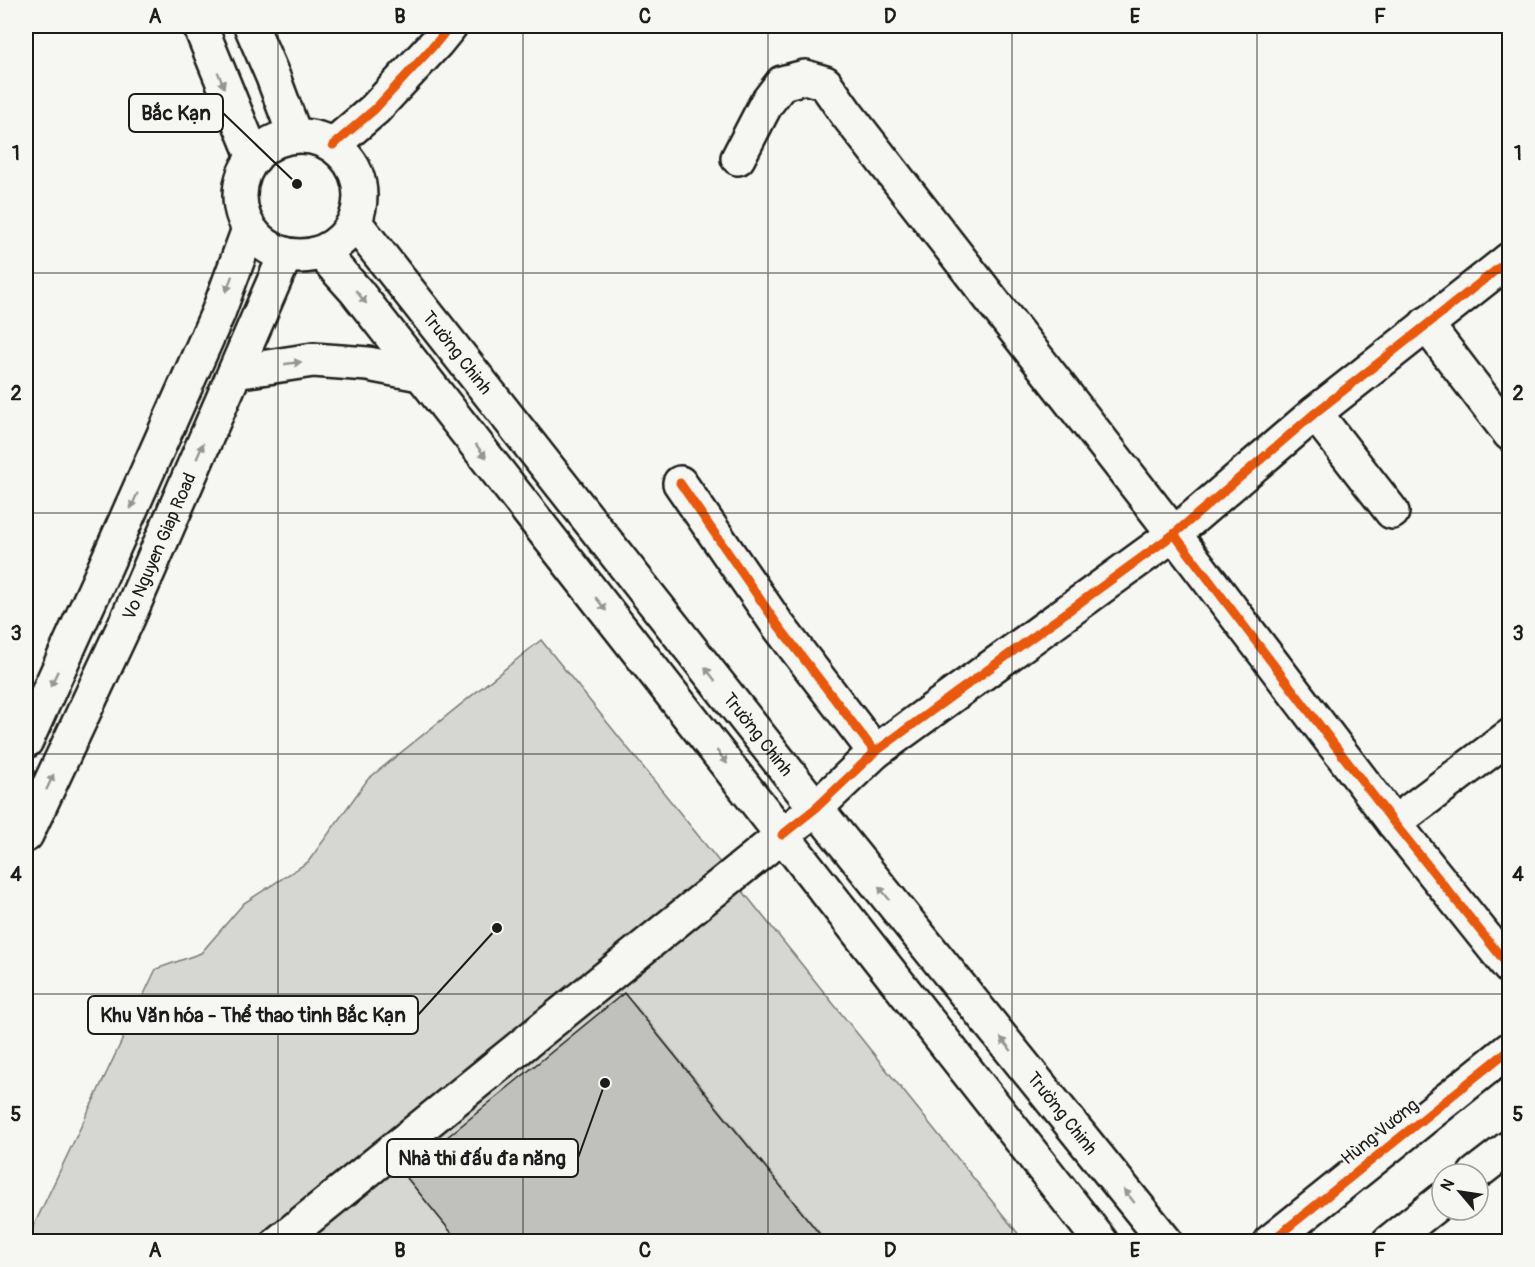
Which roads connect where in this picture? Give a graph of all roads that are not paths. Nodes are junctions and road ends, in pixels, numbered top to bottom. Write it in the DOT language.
graph roads {
  1 [pos="200,26"];
  2 [pos="251,26"];
  3 [pos="450,26"];
  4 [pos="295,136"];
  5 [pos="333,145"];
  6 [pos="738,158"];
  7 [pos="254,159"];
  8 [pos="355,223"];
  9 [pos="249,229"];
  10 [pos="322,254"];
  11 [pos="285,256"];
  12 [pos="1509,259"];
  13 [pos="1426,324"];
  14 [pos="235,372"];
  15 [pos="420,374"];
  16 [pos="1315,413"];
  17 [pos="1509,434"];
  18 [pos="680,483"];
  19 [pos="1392,512"];
  20 [pos="1174,534"];
  21 [pos="1509,736"];
  22 [pos="26,741"];
  23 [pos="876,752"];
  24 [pos="816,808"];
  25 [pos="1394,823"];
  26 [pos="26,835"];
  27 [pos="782,835"];
  28 [pos="1509,968"];
  29 [pos="1509,1049"];
  30 [pos="1509,1147"];
  31 [pos="1490,1162"];
  32 [pos="1430,1210"];
  33 [pos="279,1242"];
  34 [pos="1101,1242"];
  35 [pos="1166,1242"];
  36 [pos="1270,1242"];
  37 [pos="1389,1242"];
  1 -- 7 [label="main road, one-way"];
  2 -- 4 [label="main road"];
  3 -- 5 [label="main road"];
  4 -- 5 [label="main road"];
  4 -- 7 [label="main road"];
  5 -- 8 [label="main road"];
  6 -- 20 [label="main road"];
  7 -- 9 [label="main road"];
  8 -- 10 [label="main road"];
  24 -- 8 [label="main road, Trường Chinh, one-way"];
  9 -- 11 [label="main road"];
  9 -- 22 [label="main road, one-way"];
  10 -- 11 [label="main road"];
  10 -- 15 [label="main road, one-way"];
  11 -- 14 [label="main road, Vo Nguyen Giap Road"];
  12 -- 13 [label="main road"];
  13 -- 16 [label="main road"];
  13 -- 17 [label="main road"];
  14 -- 15 [label="main road, one-way"];
  26 -- 14 [label="main road, Vo Nguyen Giap Road, one-way"];
  15 -- 27 [label="main road, one-way"];
  16 -- 19 [label="main road"];
  16 -- 20 [label="main road"];
  18 -- 23 [label="main road"];
  20 -- 23 [label="main road"];
  20 -- 25 [label="main road"];
  21 -- 25 [label="main road"];
  23 -- 24 [label="main road"];
  24 -- 27 [label="main road"];
  35 -- 24 [label="main road, Trường Chinh, one-way"];
  25 -- 28 [label="main road"];
  27 -- 33 [label="main road"];
  27 -- 34 [label="main road"];
  29 -- 36 [label="main road, Hùng Vương"];
  30 -- 31 [label="main road"];
  32 -- 37 [label="main road"];
}
